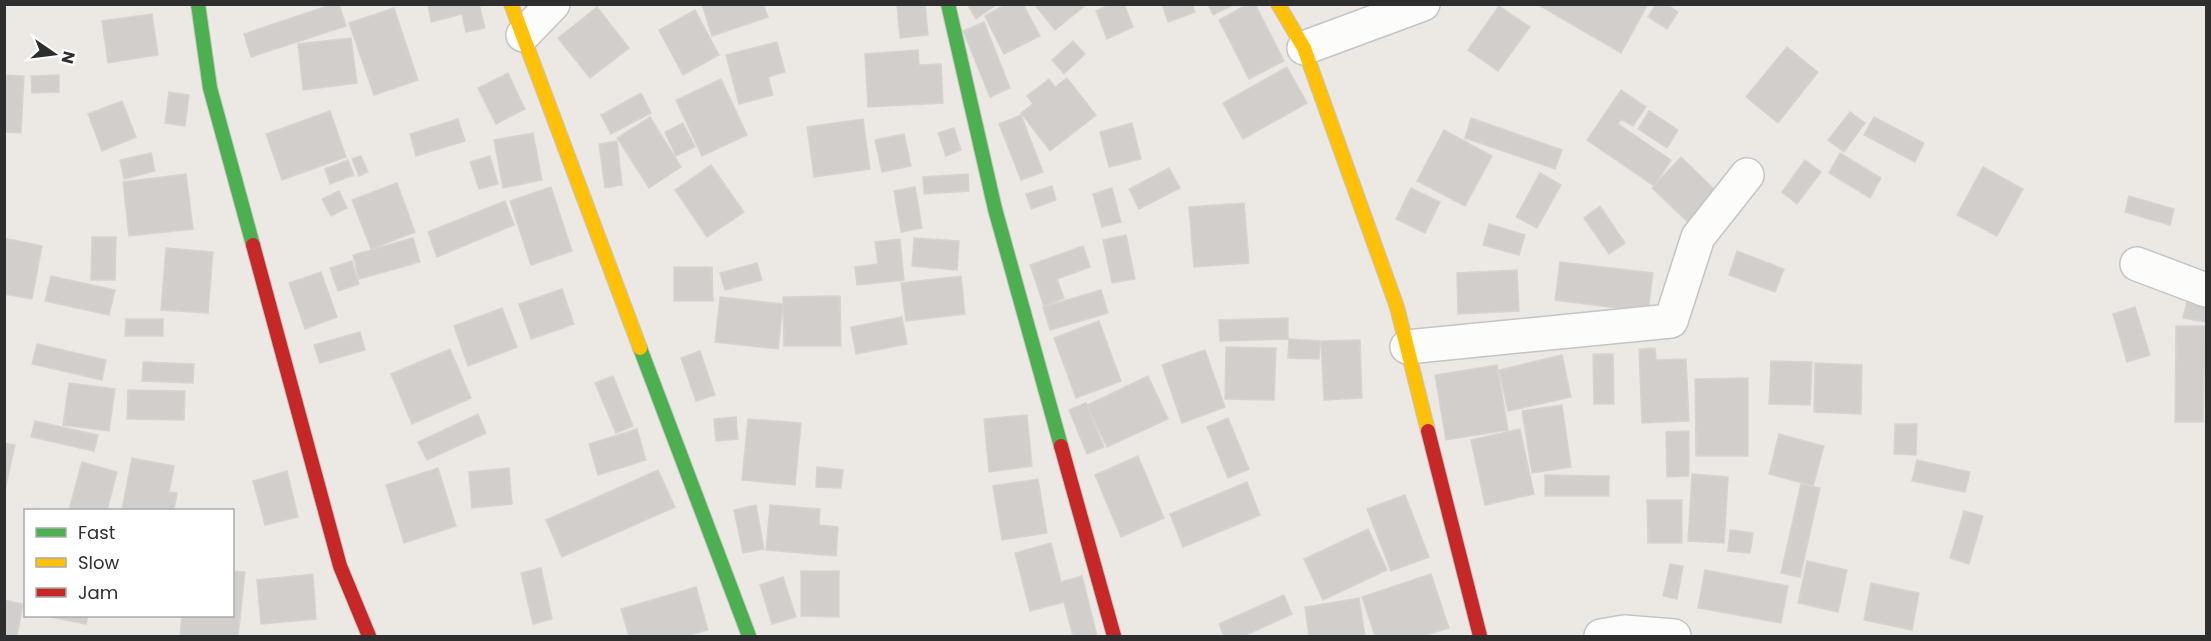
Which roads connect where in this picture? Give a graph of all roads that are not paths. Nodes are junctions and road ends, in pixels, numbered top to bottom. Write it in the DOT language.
graph roads {
  1 [pos="198,4"];
  2 [pos="512,4"];
  3 [pos="553,4"];
  4 [pos="948,4"];
  5 [pos="1278,4"];
  6 [pos="1423,4"];
  7 [pos="524,35"];
  8 [pos="1304,48"];
  9 [pos="1747,175"];
  10 [pos="2138,264"];
  11 [pos="2206,290"];
  12 [pos="1407,347"];
  13 [pos="369,636"];
  14 [pos="749,636"];
  15 [pos="1114,636"];
  16 [pos="1480,636"];
  17 [pos="1601,636"];
  18 [pos="1674,636"];
  1 -- 13 [label="street"];
  2 -- 7 [label="street"];
  3 -- 7 [label="street"];
  4 -- 15 [label="street"];
  5 -- 8 [label="street"];
  6 -- 8 [label="street"];
  7 -- 14 [label="street"];
  8 -- 12 [label="street"];
  9 -- 12 [label="street"];
  10 -- 11 [label="street"];
  12 -- 16 [label="street"];
  17 -- 18 [label="street"];
}
